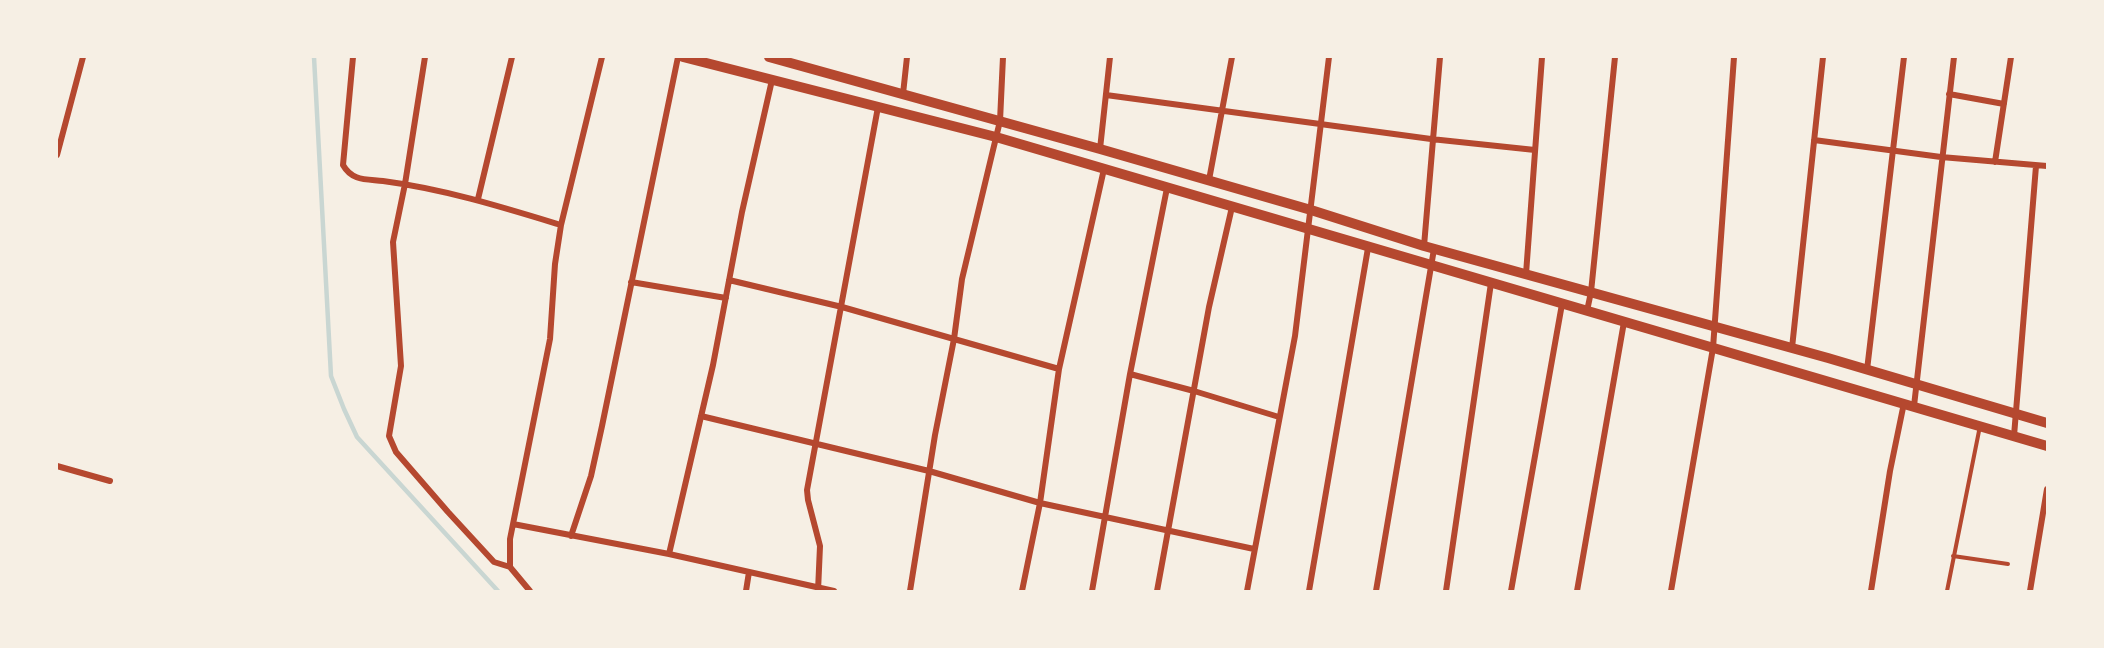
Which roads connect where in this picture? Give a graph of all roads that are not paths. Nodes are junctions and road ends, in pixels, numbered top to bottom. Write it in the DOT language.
graph roads {
  1 [pos="83,57"];
  2 [pos="353,57"];
  3 [pos="425,57"];
  4 [pos="512,57"];
  5 [pos="602,57"];
  6 [pos="678,57"];
  7 [pos="683,57"];
  8 [pos="769,57"];
  9 [pos="907,57"];
  10 [pos="1003,57"];
  11 [pos="1110,57"];
  12 [pos="1232,57"];
  13 [pos="1329,57"];
  14 [pos="1439,57"];
  15 [pos="1542,57"];
  16 [pos="1615,57"];
  17 [pos="1734,57"];
  18 [pos="1823,57"];
  19 [pos="1904,57"];
  20 [pos="1954,57"];
  21 [pos="2011,57"];
  22 [pos="772,80"];
  23 [pos="903,94"];
  24 [pos="1949,94"];
  25 [pos="1106,95"];
  26 [pos="2004,104"];
  27 [pos="878,107"];
  28 [pos="1222,110"];
  29 [pos="1000,121"];
  30 [pos="1321,125"];
  31 [pos="996,137"];
  32 [pos="1431,139"];
  33 [pos="1814,140"];
  34 [pos="1100,149"];
  35 [pos="1535,150"];
  36 [pos="1893,150"];
  37 [pos="57,155"];
  38 [pos="1941,157"];
  39 [pos="1995,162"];
  40 [pos="2036,166"];
  41 [pos="2047,166"];
  42 [pos="1104,169"];
  43 [pos="1209,180"];
  44 [pos="405,184"];
  45 [pos="1167,188"];
  46 [pos="478,199"];
  47 [pos="1232,207"];
  48 [pos="1311,210"];
  49 [pos="561,225"];
  50 [pos="1309,230"];
  51 [pos="1429,247"];
  52 [pos="1368,248"];
  53 [pos="1431,266"];
  54 [pos="1526,274"];
  55 [pos="729,280"];
  56 [pos="631,282"];
  57 [pos="1491,283"];
  58 [pos="1591,292"];
  59 [pos="726,298"];
  60 [pos="1562,304"];
  61 [pos="842,307"];
  62 [pos="1587,311"];
  63 [pos="1624,322"];
  64 [pos="1714,326"];
  65 [pos="954,339"];
  66 [pos="1713,348"];
  67 [pos="1792,348"];
  68 [pos="1059,369"];
  69 [pos="1867,370"];
  70 [pos="1130,374"];
  71 [pos="1917,384"];
  72 [pos="1194,391"];
  73 [pos="1909,405"];
  74 [pos="2017,414"];
  75 [pos="701,416"];
  76 [pos="1279,417"];
  77 [pos="2047,423"];
  78 [pos="1980,426"];
  79 [pos="2014,436"];
  80 [pos="816,442"];
  81 [pos="2047,446"];
  82 [pos="57,466"];
  83 [pos="929,471"];
  84 [pos="110,481"];
  85 [pos="2047,489"];
  86 [pos="1040,503"];
  87 [pos="1104,515"];
  88 [pos="513,524"];
  89 [pos="1167,530"];
  90 [pos="571,536"];
  91 [pos="1254,549"];
  92 [pos="669,554"];
  93 [pos="1953,556"];
  94 [pos="2008,564"];
  95 [pos="510,567"];
  96 [pos="749,572"];
  97 [pos="818,589"];
  98 [pos="530,591"];
  99 [pos="746,591"];
  100 [pos="834,591"];
  101 [pos="910,591"];
  102 [pos="1022,591"];
  103 [pos="1092,591"];
  104 [pos="1157,591"];
  105 [pos="1247,591"];
  106 [pos="1309,591"];
  107 [pos="1376,591"];
  108 [pos="1446,591"];
  109 [pos="1510,591"];
  110 [pos="1577,591"];
  111 [pos="1671,591"];
  112 [pos="1871,591"];
  113 [pos="1947,591"];
  114 [pos="2030,591"];
  1 -- 37 [label="street"];
  2 -- 44 [label="street"];
  3 -- 44 [label="street"];
  4 -- 46 [label="street"];
  5 -- 49 [label="street"];
  6 -- 56 [label="street"];
  7 -- 22 [label="main road"];
  8 -- 23 [label="main road"];
  9 -- 23 [label="street"];
  10 -- 29 [label="street"];
  11 -- 25 [label="street"];
  12 -- 28 [label="street"];
  13 -- 30 [label="street"];
  14 -- 32 [label="street"];
  15 -- 35 [label="street"];
  16 -- 58 [label="street"];
  17 -- 64 [label="street"];
  18 -- 33 [label="street"];
  19 -- 36 [label="street"];
  20 -- 24 [label="street"];
  21 -- 26 [label="street"];
  22 -- 27 [label="main road"];
  22 -- 55 [label="street"];
  23 -- 29 [label="main road"];
  24 -- 26 [label="street"];
  24 -- 38 [label="street"];
  25 -- 28 [label="street"];
  25 -- 34 [label="street"];
  26 -- 39 [label="street"];
  27 -- 31 [label="main road"];
  27 -- 61 [label="street"];
  28 -- 30 [label="street"];
  28 -- 43 [label="street"];
  29 -- 31 [label="street"];
  29 -- 34 [label="main road"];
  30 -- 32 [label="street"];
  30 -- 48 [label="street"];
  31 -- 42 [label="main road"];
  31 -- 65 [label="street"];
  32 -- 35 [label="street"];
  32 -- 51 [label="street"];
  33 -- 36 [label="street"];
  33 -- 67 [label="street"];
  34 -- 43 [label="main road"];
  35 -- 54 [label="street"];
  36 -- 38 [label="street"];
  36 -- 69 [label="street"];
  38 -- 39 [label="street"];
  38 -- 71 [label="street"];
  39 -- 40 [label="street"];
  40 -- 41 [label="street"];
  40 -- 74 [label="street"];
  42 -- 45 [label="main road"];
  42 -- 68 [label="street"];
  43 -- 48 [label="main road"];
  44 -- 46 [label="street"];
  44 -- 95 [label="street"];
  45 -- 47 [label="main road"];
  45 -- 70 [label="street"];
  46 -- 49 [label="street"];
  47 -- 50 [label="main road"];
  47 -- 72 [label="street"];
  48 -- 50 [label="street"];
  48 -- 51 [label="main road"];
  49 -- 88 [label="street"];
  50 -- 52 [label="main road"];
  50 -- 76 [label="street"];
  51 -- 53 [label="street"];
  51 -- 54 [label="main road"];
  52 -- 53 [label="main road"];
  52 -- 106 [label="street"];
  53 -- 57 [label="main road"];
  53 -- 107 [label="street"];
  54 -- 58 [label="main road"];
  55 -- 59 [label="street"];
  55 -- 61 [label="street"];
  56 -- 59 [label="street"];
  56 -- 90 [label="street"];
  57 -- 60 [label="main road"];
  57 -- 108 [label="street"];
  58 -- 62 [label="street"];
  58 -- 64 [label="main road"];
  59 -- 75 [label="street"];
  60 -- 62 [label="main road"];
  60 -- 109 [label="street"];
  61 -- 65 [label="street"];
  61 -- 80 [label="street"];
  62 -- 63 [label="main road"];
  63 -- 66 [label="main road"];
  63 -- 110 [label="street"];
  64 -- 66 [label="street"];
  64 -- 67 [label="main road"];
  65 -- 68 [label="street"];
  65 -- 83 [label="street"];
  66 -- 73 [label="main road"];
  66 -- 111 [label="street"];
  67 -- 69 [label="main road"];
  68 -- 86 [label="street"];
  69 -- 71 [label="main road"];
  70 -- 72 [label="street"];
  70 -- 87 [label="street"];
  71 -- 73 [label="street"];
  71 -- 74 [label="main road"];
  72 -- 76 [label="street"];
  72 -- 89 [label="street"];
  73 -- 78 [label="main road"];
  73 -- 112 [label="street"];
  74 -- 77 [label="main road"];
  74 -- 79 [label="street"];
  75 -- 80 [label="street"];
  75 -- 92 [label="street"];
  76 -- 91 [label="street"];
  78 -- 79 [label="main road"];
  78 -- 93 [label="lane"];
  79 -- 81 [label="main road"];
  80 -- 83 [label="street"];
  80 -- 97 [label="street"];
  82 -- 84 [label="street"];
  83 -- 86 [label="street"];
  83 -- 101 [label="street"];
  85 -- 114 [label="street"];
  86 -- 87 [label="street"];
  86 -- 102 [label="street"];
  87 -- 89 [label="street"];
  87 -- 103 [label="street"];
  88 -- 90 [label="street"];
  88 -- 95 [label="street"];
  89 -- 91 [label="street"];
  89 -- 104 [label="street"];
  90 -- 92 [label="street"];
  91 -- 105 [label="street"];
  92 -- 96 [label="street"];
  93 -- 94 [label="lane"];
  93 -- 113 [label="lane"];
  95 -- 98 [label="street"];
  96 -- 97 [label="street"];
  96 -- 99 [label="street"];
  97 -- 100 [label="street"];
}
